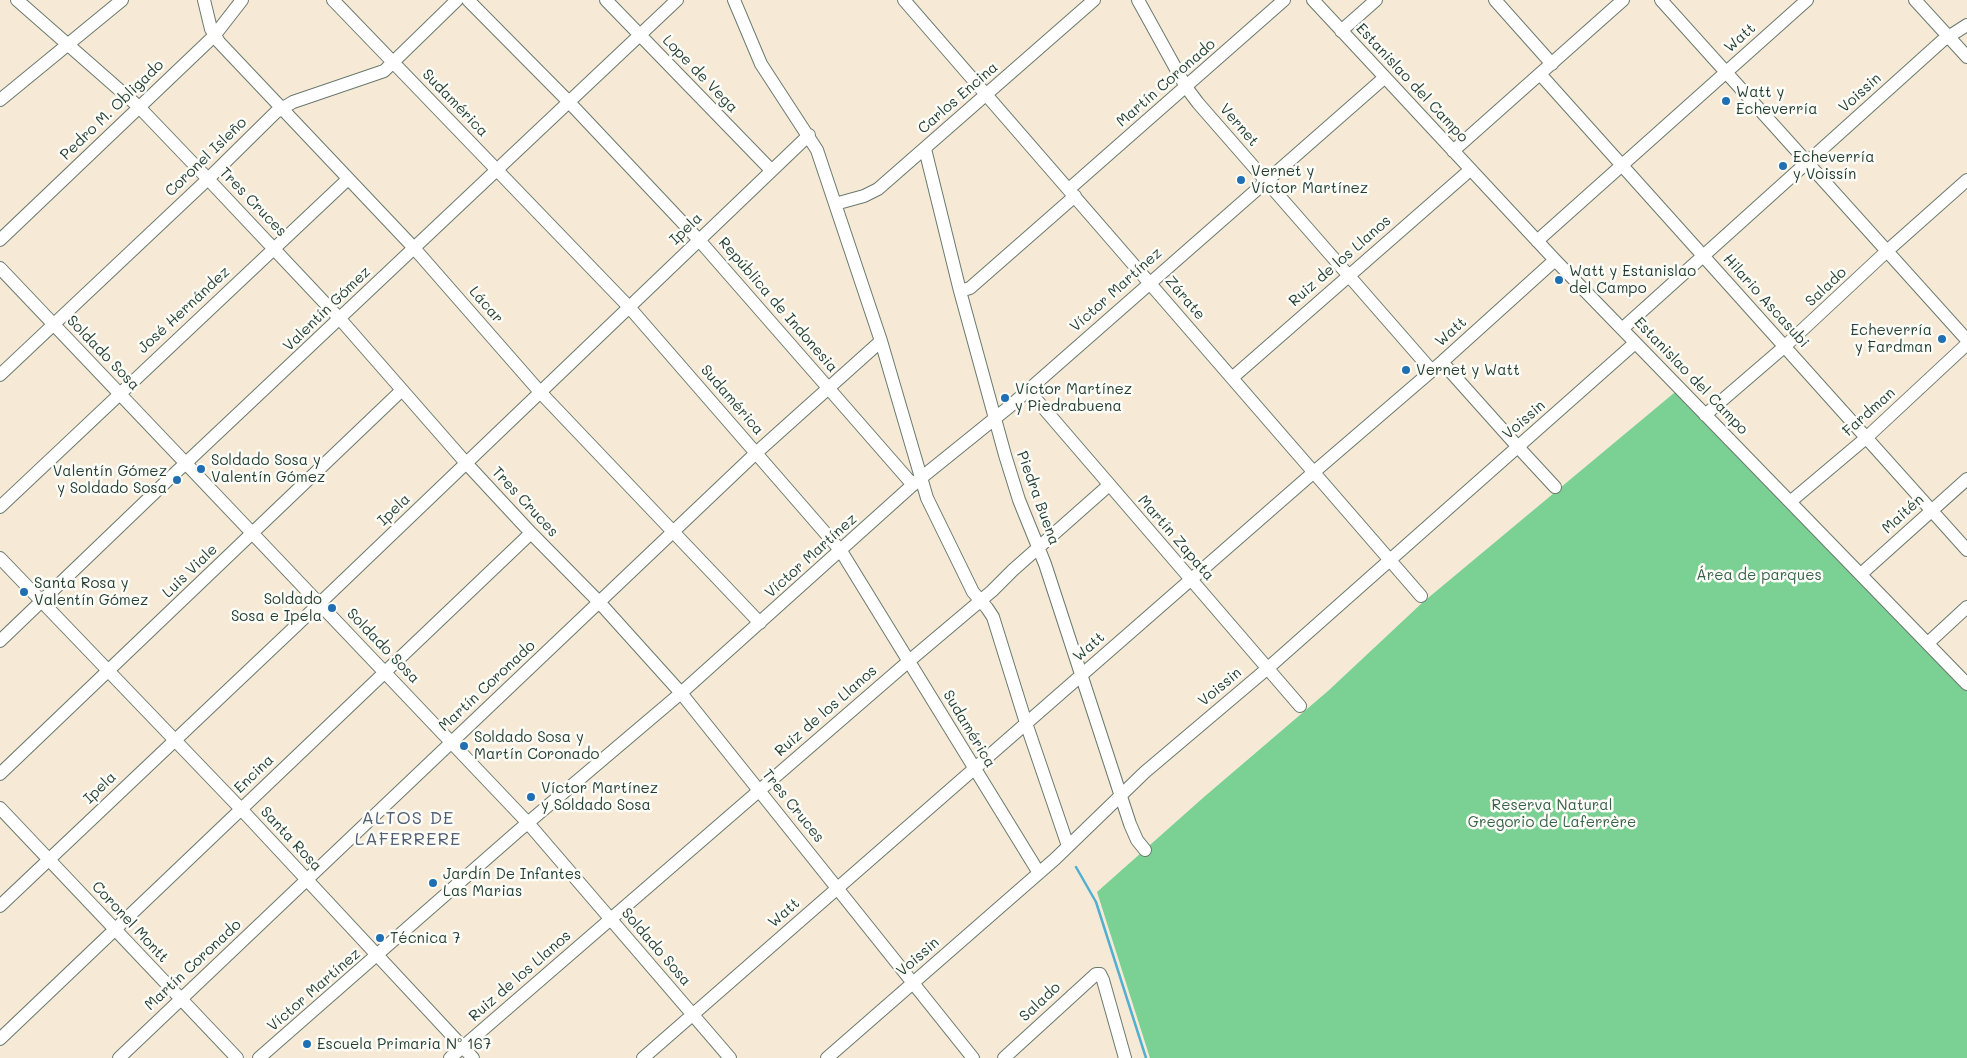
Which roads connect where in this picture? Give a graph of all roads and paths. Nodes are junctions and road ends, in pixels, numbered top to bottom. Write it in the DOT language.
graph roads {
  1 [pos="17,0"];
  2 [pos="122,0"];
  3 [pos="204,0"];
  4 [pos="242,0"];
  5 [pos="333,0"];
  6 [pos="457,0"];
  7 [pos="468,0"];
  8 [pos="606,0"];
  9 [pos="677,0"];
  10 [pos="734,0"];
  11 [pos="904,0"];
  12 [pos="1094,0"];
  13 [pos="1138,0"];
  14 [pos="1284,0"];
  15 [pos="1313,0"];
  16 [pos="1376,0"];
  17 [pos="1495,0"];
  18 [pos="1623,0"];
  19 [pos="1661,0"];
  20 [pos="1807,0"];
  21 [pos="1915,0"];
  22 [pos="1967,25"];
  23 [pos="1341,31"];
  24 [pos="640,35"];
  25 [pos="214,36"];
  26 [pos="1950,36"];
  27 [pos="67,44"];
  28 [pos="1967,57"];
  29 [pos="394,63"];
  30 [pos="1552,64"];
  31 [pos="1726,73"];
  32 [pos="1540,74"];
  33 [pos="1384,78"];
  34 [pos="1186,87"];
  35 [pos="987,95"];
  36 [pos="0,100"];
  37 [pos="568,101"];
  38 [pos="139,107"];
  39 [pos="282,108"];
  40 [pos="809,135"];
  41 [pos="925,149"];
  42 [pos="1453,152"];
  43 [pos="1808,162"];
  44 [pos="1622,165"];
  45 [pos="496,169"];
  46 [pos="771,170"];
  47 [pos="1470,170"];
  48 [pos="208,179"];
  49 [pos="348,179"];
  50 [pos="1967,180"];
  51 [pos="1266,181"];
  52 [pos="1072,193"];
  53 [pos="835,204"];
  54 [pos="0,240"];
  55 [pos="699,240"];
  56 [pos="1538,241"];
  57 [pos="274,248"];
  58 [pos="414,248"];
  59 [pos="1888,251"];
  60 [pos="1703,255"];
  61 [pos="1555,260"];
  62 [pos="0,268"];
  63 [pos="1348,276"];
  64 [pos="1149,282"];
  65 [pos="960,291"];
  66 [pos="630,307"];
  67 [pos="340,319"];
  68 [pos="53,325"];
  69 [pos="1622,329"];
  70 [pos="881,341"];
  71 [pos="1967,342"];
  72 [pos="1635,343"];
  73 [pos="1784,347"];
  74 [pos="1442,362"];
  75 [pos="1432,371"];
  76 [pos="0,375"];
  77 [pos="1232,378"];
  78 [pos="828,388"];
  79 [pos="402,390"];
  80 [pos="1028,390"];
  81 [pos="540,392"];
  82 [pos="120,394"];
  83 [pos="1705,416"];
  84 [pos="994,419"];
  85 [pos="1866,438"];
  86 [pos="1518,447"];
  87 [pos="756,453"];
  88 [pos="466,463"];
  89 [pos="186,464"];
  90 [pos="1314,472"];
  91 [pos="1967,479"];
  92 [pos="917,482"];
  93 [pos="1108,486"];
  94 [pos="1555,487"];
  95 [pos="1790,502"];
  96 [pos="0,507"];
  97 [pos="1932,511"];
  98 [pos="674,531"];
  99 [pos="531,533"];
  100 [pos="253,534"];
  101 [pos="1038,548"];
  102 [pos="841,550"];
  103 [pos="1967,550"];
  104 [pos="0,558"];
  105 [pos="1390,559"];
  106 [pos="1861,574"];
  107 [pos="1190,580"];
  108 [pos="1421,596"];
  109 [pos="41,602"];
  110 [pos="599,602"];
  111 [pos="980,602"];
  112 [pos="319,604"];
  113 [pos="1967,607"];
  114 [pos="760,623"];
  115 [pos="0,641"];
  116 [pos="1928,643"];
  117 [pos="909,660"];
  118 [pos="1268,668"];
  119 [pos="385,671"];
  120 [pos="108,672"];
  121 [pos="1082,675"];
  122 [pos="1967,684"];
  123 [pos="681,693"];
  124 [pos="1300,706"];
  125 [pos="1026,723"];
  126 [pos="173,740"];
  127 [pos="451,742"];
  128 [pos="974,768"];
  129 [pos="0,774"];
  130 [pos="760,790"];
  131 [pos="1121,794"];
  132 [pos="0,808"];
  133 [pos="241,809"];
  134 [pos="528,823"];
  135 [pos="1068,846"];
  136 [pos="1145,850"];
  137 [pos="49,859"];
  138 [pos="1039,873"];
  139 [pos="307,880"];
  140 [pos="838,888"];
  141 [pos="0,906"];
  142 [pos="611,919"];
  143 [pos="115,929"];
  144 [pos="378,955"];
  145 [pos="914,983"];
  146 [pos="181,998"];
  147 [pos="692,1014"];
  148 [pos="0,1039"];
  149 [pos="463,1047"];
  150 [pos="119,1058"];
  151 [pos="237,1058"];
  152 [pos="259,1058"];
  153 [pos="450,1058"];
  154 [pos="473,1058"];
  155 [pos="643,1058"];
  156 [pos="730,1058"];
  157 [pos="827,1058"];
  158 [pos="973,1058"];
  159 [pos="1004,1058"];
  160 [pos="1125,1058"];
  1 -- 27 [label="street, Tres Cruces"];
  2 -- 27 [label="street"];
  3 -- 25 [label="street, Lácar"];
  4 -- 25 [label="street, Pedro M. Obligado"];
  5 -- 29 [label="street, Sudamérica"];
  6 -- 29 [label="street, Coronel Isleño"];
  7 -- 37 [label="street, República de Indonesia"];
  8 -- 24 [label="street, Lope de Vega"];
  9 -- 24 [label="street, Valentín Gómez"];
  10 -- 40 [label="street"];
  11 -- 35 [label="street, Zárate"];
  12 -- 35 [label="street, Carlos Encina"];
  13 -- 34 [label="street, Vernet"];
  14 -- 34 [label="street, Martín Coronado"];
  15 -- 23 [label="street, Estanislao del Campo"];
  16 -- 23 [label="street"];
  17 -- 30 [label="street"];
  18 -- 30 [label="street"];
  19 -- 31 [label="street"];
  20 -- 31 [label="street, Watt"];
  21 -- 26 [label="street"];
  22 -- 26 [label="street, Voissin"];
  23 -- 33 [label="street, Estanislao del Campo"];
  24 -- 37 [label="street, Valentín Gómez"];
  24 -- 46 [label="street, Lope de Vega"];
  25 -- 38 [label="street, Pedro M. Obligado"];
  25 -- 39 [label="street, Lácar"];
  26 -- 28 [label="street"];
  26 -- 43 [label="street, Voissin"];
  27 -- 36 [label="street"];
  27 -- 38 [label="street, Tres Cruces"];
  29 -- 39 [label="street, Coronel Isleño"];
  29 -- 45 [label="street, Sudamérica"];
  30 -- 32 [label="street"];
  31 -- 43 [label="street"];
  31 -- 44 [label="street, Watt"];
  32 -- 42 [label="street"];
  32 -- 44 [label="street, Hilario Ascasubi"];
  33 -- 42 [label="street, Estanislao del Campo"];
  33 -- 51 [label="street, Víctor Martínez"];
  34 -- 51 [label="street, Vernet"];
  34 -- 52 [label="street, Martín Coronado"];
  35 -- 41 [label="street, Carlos Encina"];
  35 -- 52 [label="street, Zárate"];
  37 -- 45 [label="street, Valentín Gómez"];
  37 -- 55 [label="street, República de Indonesia"];
  38 -- 48 [label="street, Tres Cruces"];
  38 -- 54 [label="street, Pedro M. Obligado"];
  39 -- 48 [label="street, Coronel Isleño"];
  39 -- 49 [label="street, Lácar"];
  40 -- 46 [label="street, Ipela"];
  40 -- 53 [label="street"];
  41 -- 53 [label="street, Carlos Encina"];
  41 -- 65 [label="street, Piedra Buena"];
  42 -- 47 [label="street, Estanislao del Campo"];
  43 -- 59 [label="street"];
  43 -- 60 [label="street, Voissin"];
  44 -- 56 [label="street, Watt"];
  44 -- 60 [label="street, Hilario Ascasubi"];
  45 -- 58 [label="street, Valentín Gómez"];
  45 -- 66 [label="street, Sudamérica"];
  46 -- 55 [label="street, Ipela"];
  47 -- 56 [label="street, Estanislao del Campo"];
  47 -- 63 [label="street, Ruiz de los Llanos"];
  48 -- 57 [label="street, Tres Cruces"];
  48 -- 68 [label="street, Coronel Isleño"];
  49 -- 57 [label="street, José Hernández"];
  49 -- 58 [label="street, Lácar"];
  50 -- 59 [label="street, Salado"];
  51 -- 63 [label="street, Vernet"];
  51 -- 64 [label="street, Víctor Martínez"];
  52 -- 64 [label="street, Zárate"];
  52 -- 65 [label="street, Martín Coronado"];
  53 -- 70 [label="street"];
  55 -- 66 [label="street, Ipela"];
  55 -- 78 [label="street, República de Indonesia"];
  56 -- 61 [label="street, Estanislao del Campo"];
  57 -- 67 [label="street, Tres Cruces"];
  57 -- 82 [label="street, José Hernández"];
  58 -- 67 [label="street, Valentín Gómez"];
  58 -- 81 [label="street, Lácar"];
  59 -- 71 [label="street"];
  59 -- 73 [label="street, Salado"];
  60 -- 69 [label="street, Voissin"];
  60 -- 73 [label="street, Hilario Ascasubi"];
  61 -- 69 [label="street, Estanislao del Campo"];
  61 -- 74 [label="street, Watt"];
  62 -- 68 [label="street, Soldado Sosa"];
  63 -- 75 [label="street, Vernet"];
  63 -- 77 [label="street, Ruiz de los Llanos"];
  64 -- 77 [label="street, Zárate"];
  64 -- 80 [label="street, Víctor Martínez"];
  65 -- 84 [label="street, Piedra Buena"];
  66 -- 81 [label="street, Ipela"];
  66 -- 87 [label="street, Sudamérica"];
  67 -- 79 [label="street, Tres Cruces"];
  67 -- 89 [label="street, Valentín Gómez"];
  68 -- 76 [label="street, Coronel Isleño"];
  68 -- 82 [label="street, Soldado Sosa"];
  69 -- 72 [label="street, Estanislao del Campo"];
  70 -- 78 [label="street, Martín Coronado"];
  70 -- 92 [label="street"];
  71 -- 85 [label="street, Fardman"];
  72 -- 83 [label="street, Estanislao del Campo"];
  72 -- 86 [label="street, Voissin"];
  73 -- 83 [label="street, Salado"];
  73 -- 85 [label="street, Hilario Ascasubi"];
  74 -- 75 [label="street, Watt"];
  74 -- 86 [label="street"];
  75 -- 90 [label="street, Watt"];
  77 -- 90 [label="street, Zárate"];
  78 -- 87 [label="street, Martín Coronado"];
  78 -- 92 [label="street, República de Indonesia"];
  79 -- 88 [label="street, Tres Cruces"];
  79 -- 100 [label="street, Luis Viale"];
  80 -- 84 [label="street, Víctor Martínez"];
  80 -- 93 [label="street, Martín Zapata"];
  81 -- 88 [label="street, Ipela"];
  81 -- 98 [label="street, Lácar"];
  82 -- 89 [label="street, Soldado Sosa"];
  82 -- 96 [label="street, José Hernández"];
  83 -- 95 [label="street, Estanislao del Campo"];
  84 -- 92 [label="street, Víctor Martínez"];
  84 -- 101 [label="street, Piedra Buena"];
  85 -- 95 [label="street, Fardman"];
  85 -- 97 [label="street, Hilario Ascasubi"];
  86 -- 94 [label="street"];
  86 -- 105 [label="street, Voissin"];
  87 -- 98 [label="street, Martín Coronado"];
  87 -- 102 [label="street, Sudamérica"];
  88 -- 99 [label="street, Tres Cruces"];
  88 -- 112 [label="street, Ipela"];
  89 -- 100 [label="street, Soldado Sosa"];
  89 -- 109 [label="street, Valentín Gómez"];
  90 -- 105 [label="street, Zárate"];
  90 -- 107 [label="street, Watt"];
  91 -- 97 [label="street, Maitén"];
  92 -- 102 [label="street, Víctor Martínez"];
  92 -- 111 [label="street"];
  93 -- 101 [label="street, Ruiz de los Llanos"];
  93 -- 107 [label="street, Martín Zapata"];
  95 -- 106 [label="street, Estanislao del Campo"];
  97 -- 103 [label="street, Hilario Ascasubi"];
  97 -- 106 [label="street, Maitén"];
  98 -- 110 [label="street, Martín Coronado"];
  98 -- 114 [label="street, Lácar"];
  99 -- 110 [label="street, Tres Cruces"];
  99 -- 119 [label="street, Encina"];
  100 -- 112 [label="street, Soldado Sosa"];
  100 -- 120 [label="street, Luis Viale"];
  101 -- 111 [label="street, Ruiz de los Llanos"];
  101 -- 121 [label="street, Piedra Buena"];
  102 -- 114 [label="street, Víctor Martínez"];
  102 -- 117 [label="street, Sudamérica"];
  104 -- 109 [label="street, Santa Rosa"];
  105 -- 108 [label="street, Zárate"];
  105 -- 118 [label="street, Voissin"];
  106 -- 116 [label="street, Estanislao del Campo"];
  107 -- 118 [label="street, Martín Zapata"];
  107 -- 121 [label="street, Watt"];
  109 -- 115 [label="street, Valentín Gómez"];
  109 -- 120 [label="street, Santa Rosa"];
  110 -- 123 [label="street, Tres Cruces"];
  110 -- 127 [label="street, Martín Coronado"];
  111 -- 117 [label="street, Ruiz de los Llanos"];
  111 -- 125 [label="street"];
  112 -- 119 [label="street, Soldado Sosa"];
  112 -- 126 [label="street, Ipela"];
  113 -- 116 [label="street"];
  114 -- 123 [label="street, Víctor Martínez"];
  116 -- 122 [label="street, Estanislao del Campo"];
  117 -- 128 [label="street, Sudamérica"];
  117 -- 130 [label="street, Ruiz de los Llanos"];
  118 -- 124 [label="street, Martín Zapata"];
  118 -- 131 [label="street, Voissin"];
  119 -- 127 [label="street, Soldado Sosa"];
  119 -- 133 [label="street, Encina"];
  120 -- 126 [label="street, Santa Rosa"];
  120 -- 129 [label="street, Luis Viale"];
  121 -- 125 [label="street, Watt"];
  121 -- 131 [label="street, Piedra Buena"];
  123 -- 130 [label="street, Tres Cruces"];
  123 -- 134 [label="street, Víctor Martínez"];
  125 -- 128 [label="street, Watt"];
  125 -- 135 [label="street"];
  126 -- 133 [label="street, Santa Rosa"];
  126 -- 137 [label="street, Ipela"];
  127 -- 134 [label="street, Soldado Sosa"];
  127 -- 139 [label="street, Martín Coronado"];
  128 -- 138 [label="street, Sudamérica"];
  128 -- 140 [label="street, Watt"];
  130 -- 140 [label="street, Tres Cruces"];
  130 -- 142 [label="street, Ruiz de los Llanos"];
  131 -- 135 [label="street, Voissin"];
  131 -- 136 [label="street, Piedra Buena"];
  132 -- 137 [label="street, Coronel Montt"];
  133 -- 139 [label="street, Santa Rosa"];
  133 -- 143 [label="street, Encina"];
  134 -- 142 [label="street, Soldado Sosa"];
  134 -- 144 [label="street, Víctor Martínez"];
  135 -- 138 [label="street, Voissin"];
  137 -- 141 [label="street, Ipela"];
  137 -- 143 [label="street, Coronel Montt"];
  138 -- 145 [label="street, Voissin"];
  139 -- 144 [label="street, Santa Rosa"];
  139 -- 146 [label="street, Martín Coronado"];
  140 -- 145 [label="street, Tres Cruces"];
  140 -- 147 [label="street, Watt"];
  142 -- 147 [label="street, Soldado Sosa"];
  142 -- 149 [label="street, Ruiz de los Llanos"];
  143 -- 146 [label="street, Coronel Montt"];
  143 -- 148 [label="street, Encina"];
  144 -- 149 [label="street, Santa Rosa"];
  144 -- 152 [label="street, Víctor Martínez"];
  145 -- 157 [label="street, Voissin"];
  145 -- 158 [label="street, Tres Cruces"];
  146 -- 150 [label="street, Martín Coronado"];
  146 -- 151 [label="street, Coronel Montt"];
  147 -- 155 [label="street, Watt"];
  147 -- 156 [label="street, Soldado Sosa"];
  149 -- 153 [label="street, Ruiz de los Llanos"];
  149 -- 154 [label="street, Santa Rosa"];
  159 -- 160 [label="street, Salado"];
}
